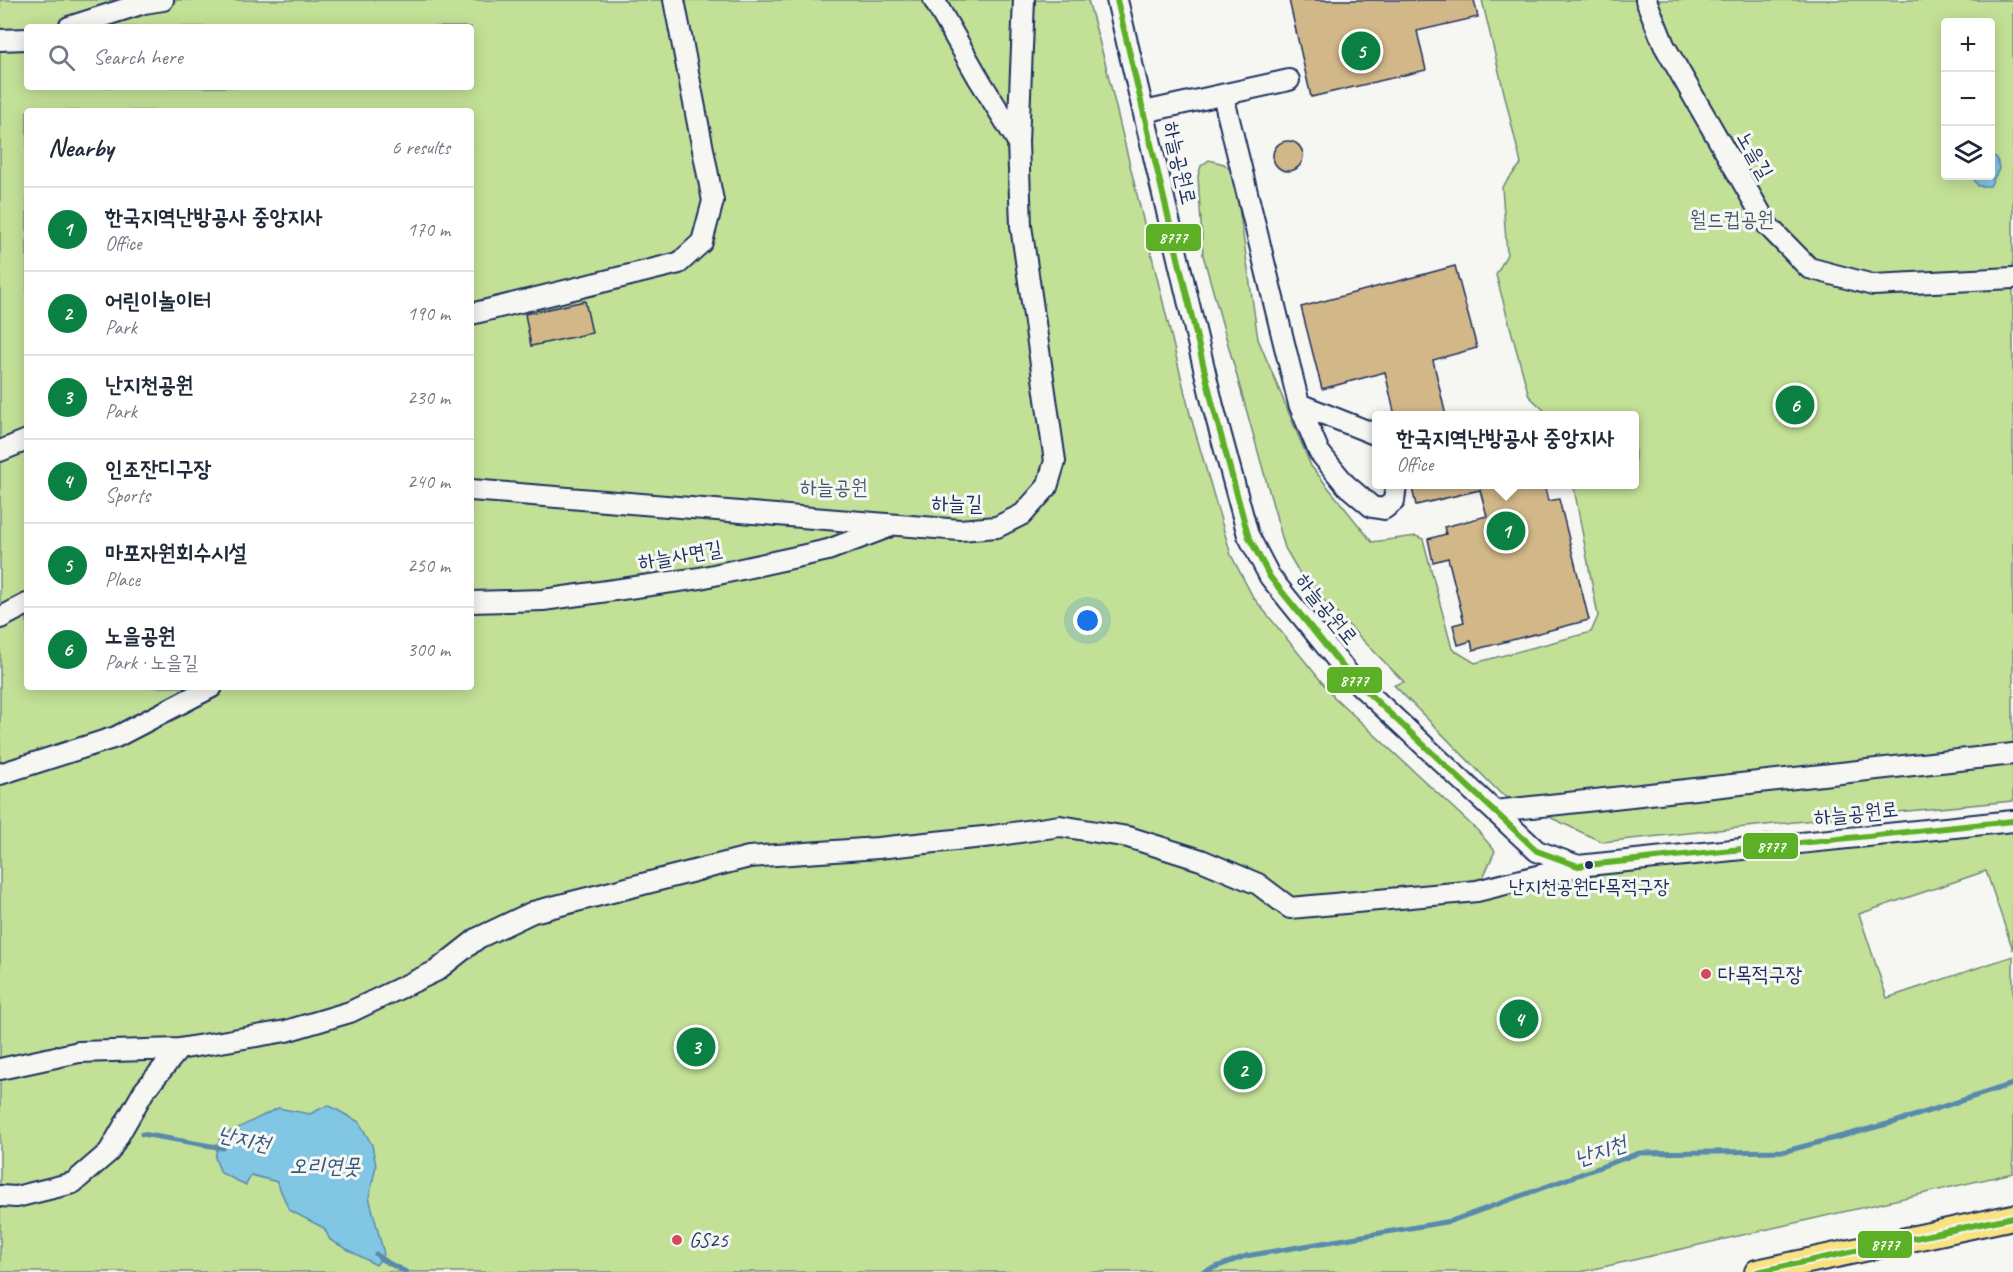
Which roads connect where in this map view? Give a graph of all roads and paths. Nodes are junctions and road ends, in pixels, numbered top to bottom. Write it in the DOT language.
graph roads {
  1 [pos="163,0"];
  2 [pos="674,0"];
  3 [pos="934,0"];
  4 [pos="1024,0"];
  5 [pos="1117,0"];
  6 [pos="1646,0"];
  7 [pos="78,24"];
  8 [pos="24,39"];
  9 [pos="0,40"];
  10 [pos="1289,80"];
  11 [pos="1223,94"];
  12 [pos="1143,112"];
  13 [pos="1018,142"];
  14 [pos="2013,278"];
  15 [pos="474,313"];
  16 [pos="1299,404"];
  17 [pos="1372,433"];
  18 [pos="24,441"];
  19 [pos="0,451"];
  20 [pos="1395,489"];
  21 [pos="474,490"];
  22 [pos="891,525"];
  23 [pos="474,602"];
  24 [pos="24,605"];
  25 [pos="0,618"];
  26 [pos="206,690"];
  27 [pos="2013,754"];
  28 [pos="0,774"];
  29 [pos="1495,811"];
  30 [pos="2013,821"];
  31 [pos="1578,866"];
  32 [pos="178,1048"];
  33 [pos="0,1069"];
  34 [pos="0,1196"];
  35 [pos="2013,1217"];
  36 [pos="1757,1272"];
  1 -- 7 [label="street"];
  2 -- 15 [label="street"];
  3 -- 13 [label="street"];
  4 -- 13 [label="street, 하늘길"];
  5 -- 12 [label="street, 하늘공원로"];
  6 -- 14 [label="street, 노을길"];
  8 -- 9 [label="street"];
  10 -- 11 [label="street"];
  11 -- 12 [label="street"];
  11 -- 16 [label="street"];
  12 -- 29 [label="street, 하늘공원로"];
  13 -- 22 [label="street, 하늘길"];
  16 -- 17 [label="street"];
  16 -- 20 [label="street"];
  18 -- 19 [label="street"];
  21 -- 22 [label="street, 하늘길"];
  22 -- 23 [label="street, 하늘사면길"];
  24 -- 25 [label="street"];
  26 -- 28 [label="street"];
  27 -- 29 [label="street"];
  29 -- 31 [label="street, 하늘공원로"];
  30 -- 31 [label="street, 하늘공원로"];
  31 -- 32 [label="street"];
  32 -- 33 [label="street"];
  32 -- 34 [label="street"];
  35 -- 36 [label="main road"];
}
